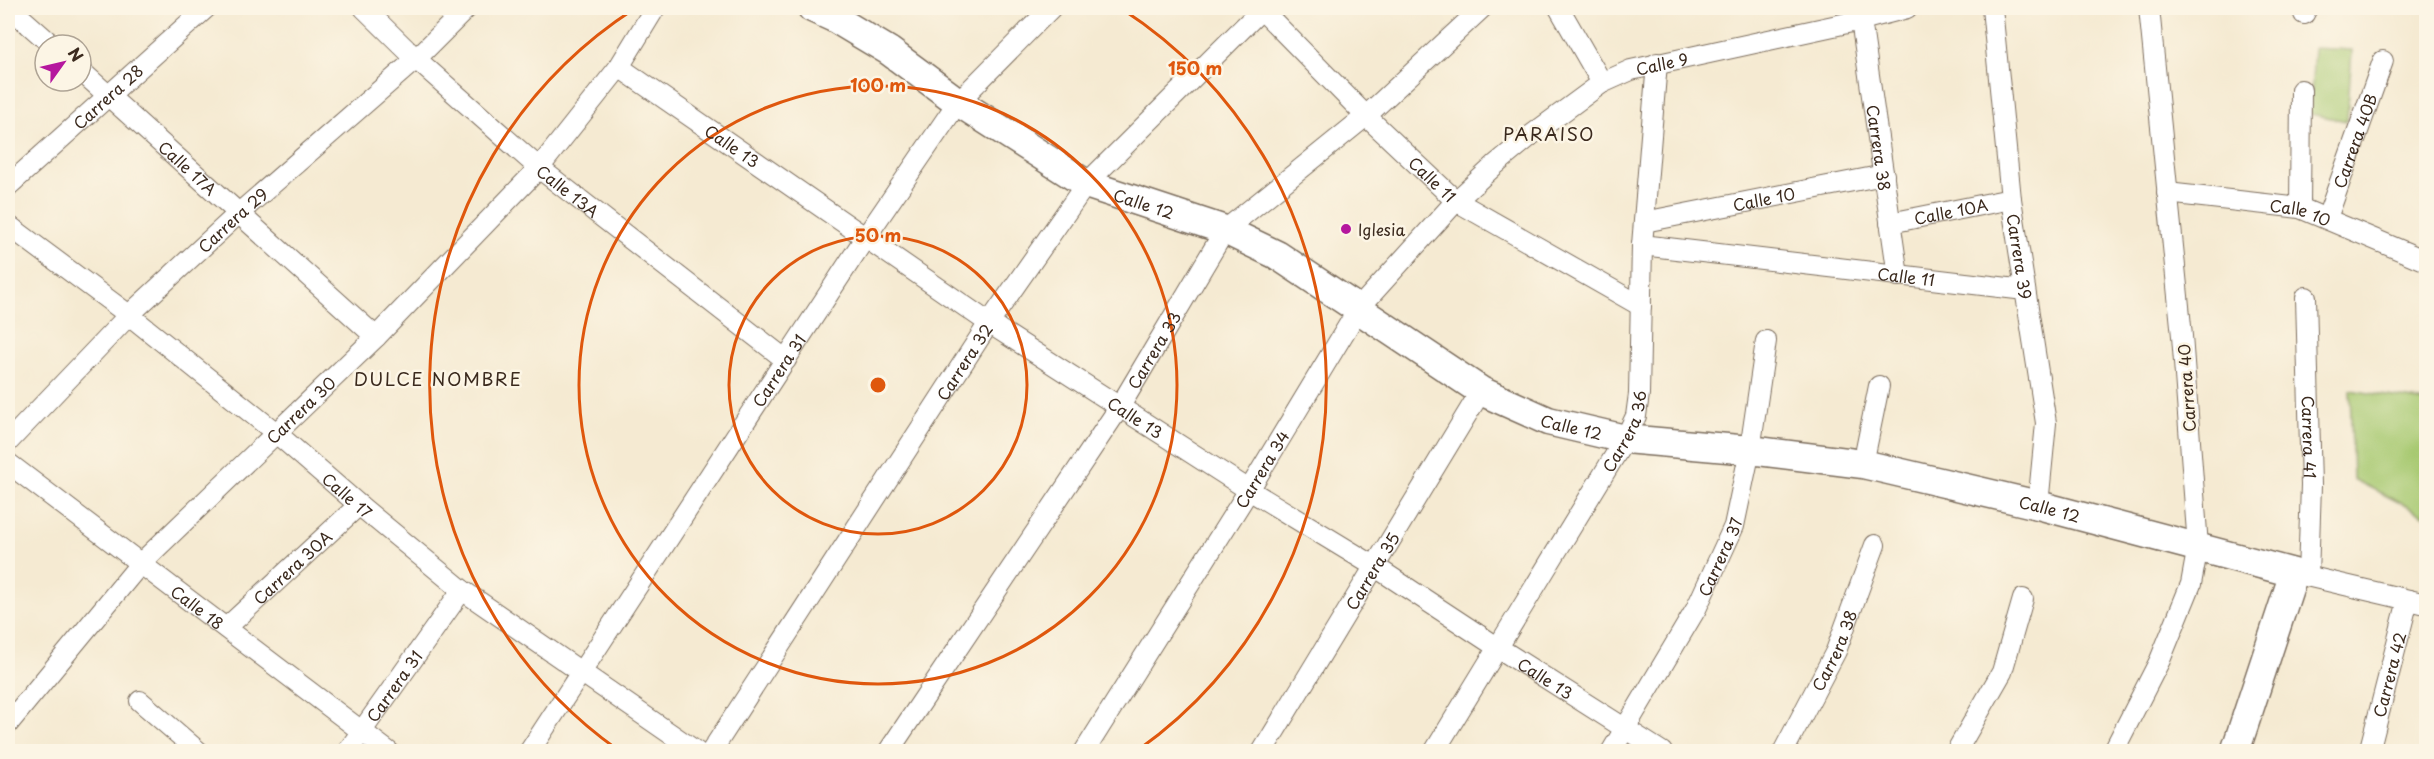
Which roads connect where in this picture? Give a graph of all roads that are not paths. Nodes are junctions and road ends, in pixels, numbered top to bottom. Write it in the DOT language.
graph roads {
  1 [pos="10,8"];
  2 [pos="206,8"];
  3 [pos="364,8"];
  4 [pos="466,8"];
  5 [pos="655,8"];
  6 [pos="812,8"];
  7 [pos="1051,8"];
  8 [pos="1261,8"];
  9 [pos="1482,8"];
  10 [pos="1559,8"];
  11 [pos="1907,8"];
  12 [pos="1992,8"];
  13 [pos="2149,8"];
  14 [pos="1861,20"];
  15 [pos="38,33"];
  16 [pos="416,60"];
  17 [pos="2383,61"];
  18 [pos="1657,63"];
  19 [pos="619,67"];
  20 [pos="93,82"];
  21 [pos="1602,83"];
  22 [pos="2301,90"];
  23 [pos="109,96"];
  24 [pos="958,102"];
  25 [pos="1366,116"];
  26 [pos="539,168"];
  27 [pos="1884,175"];
  28 [pos="1086,184"];
  29 [pos="8,186"];
  30 [pos="2167,193"];
  31 [pos="2011,199"];
  32 [pos="1456,201"];
  33 [pos="2300,208"];
  34 [pos="238,214"];
  35 [pos="2327,218"];
  36 [pos="1644,222"];
  37 [pos="1890,223"];
  38 [pos="8,225"];
  39 [pos="1225,230"];
  40 [pos="865,237"];
  41 [pos="1642,245"];
  42 [pos="2427,261"];
  43 [pos="1898,276"];
  44 [pos="2025,290"];
  45 [pos="2306,297"];
  46 [pos="1641,306"];
  47 [pos="1359,308"];
  48 [pos="129,315"];
  49 [pos="989,323"];
  50 [pos="376,337"];
  51 [pos="1766,341"];
  52 [pos="786,360"];
  53 [pos="1879,386"];
  54 [pos="1481,391"];
  55 [pos="1119,408"];
  56 [pos="275,432"];
  57 [pos="1625,439"];
  58 [pos="8,442"];
  59 [pos="1750,450"];
  60 [pos="8,463"];
  61 [pos="1863,464"];
  62 [pos="1249,490"];
  63 [pos="2038,505"];
  64 [pos="359,506"];
  65 [pos="1875,545"];
  66 [pos="2198,546"];
  67 [pos="140,564"];
  68 [pos="1374,566"];
  69 [pos="2301,575"];
  70 [pos="462,590"];
  71 [pos="2023,599"];
  72 [pos="2417,602"];
  73 [pos="226,628"];
  74 [pos="1497,647"];
  75 [pos="582,671"];
  76 [pos="140,701"];
  77 [pos="8,724"];
  78 [pos="1624,728"];
  79 [pos="363,730"];
  80 [pos="199,752"];
  81 [pos="347,752"];
  82 [pos="389,752"];
  83 [pos="530,752"];
  84 [pos="697,752"];
  85 [pos="711,752"];
  86 [pos="888,752"];
  87 [pos="1084,752"];
  88 [pos="1262,752"];
  89 [pos="1434,752"];
  90 [pos="1611,752"];
  91 [pos="1662,752"];
  92 [pos="1783,752"];
  93 [pos="1956,752"];
  94 [pos="2113,752"];
  95 [pos="2235,752"];
  96 [pos="2369,752"];
  1 -- 15 [label="street"];
  2 -- 23 [label="street, Carrera 28"];
  3 -- 16 [label="street, Calle 13A"];
  4 -- 16 [label="street, Carrera 29"];
  5 -- 19 [label="street, Carrera 30"];
  6 -- 24 [label="street, Calle 12"];
  7 -- 24 [label="street, Carrera 31"];
  8 -- 25 [label="street, Calle 11"];
  8 -- 28 [label="street, Carrera 32"];
  9 -- 25 [label="street, Carrera 33"];
  10 -- 21 [label="street"];
  11 -- 14 [label="street, Calle 9"];
  12 -- 31 [label="street, Carrera 39"];
  13 -- 30 [label="street, Carrera 40"];
  14 -- 18 [label="street, Calle 9"];
  14 -- 27 [label="street, Carrera 38"];
  16 -- 26 [label="street, Calle 13A"];
  16 -- 34 [label="street, Carrera 29"];
  17 -- 35 [label="street, Carrera 40B"];
  18 -- 21 [label="street, Calle 9"];
  18 -- 36 [label="street, Carrera 36"];
  19 -- 26 [label="street, Carrera 30"];
  19 -- 40 [label="street, Calle 13"];
  20 -- 23 [label="street, Calle 17A"];
  21 -- 32 [label="street, Calle 9"];
  22 -- 33 [label="street"];
  23 -- 29 [label="street, Carrera 28"];
  23 -- 34 [label="street, Calle 17A"];
  24 -- 28 [label="street, Calle 12"];
  24 -- 40 [label="street, Carrera 31"];
  25 -- 32 [label="street, Calle 11"];
  25 -- 39 [label="street, Carrera 33"];
  26 -- 50 [label="street, Carrera 30"];
  26 -- 52 [label="street, Calle 13A"];
  27 -- 36 [label="street, Calle 10"];
  27 -- 37 [label="street, Carrera 38"];
  28 -- 39 [label="street, Calle 12"];
  28 -- 49 [label="street, Carrera 32"];
  30 -- 33 [label="street, Calle 10"];
  30 -- 66 [label="street, Carrera 40"];
  31 -- 37 [label="street, Calle 10A"];
  31 -- 44 [label="street, Carrera 39"];
  32 -- 46 [label="street, Calle 11"];
  32 -- 47 [label="street, Carrera 34"];
  33 -- 35 [label="street, Calle 10"];
  34 -- 48 [label="street, Carrera 29"];
  34 -- 50 [label="street, Calle 17A"];
  35 -- 42 [label="street, Calle 10"];
  36 -- 41 [label="street, Carrera 36"];
  37 -- 43 [label="street, Carrera 38"];
  38 -- 48 [label="street, Calle 17"];
  39 -- 47 [label="street, Calle 12"];
  39 -- 55 [label="street, Carrera 33"];
  40 -- 49 [label="street, Calle 13"];
  40 -- 52 [label="street, Carrera 31"];
  41 -- 43 [label="street, Calle 11"];
  41 -- 46 [label="street, Carrera 36"];
  43 -- 44 [label="street, Calle 11"];
  44 -- 63 [label="street, Carrera 39"];
  45 -- 69 [label="street, Carrera 41"];
  46 -- 57 [label="street, Carrera 36"];
  47 -- 54 [label="street, Calle 12"];
  47 -- 62 [label="street, Carrera 34"];
  48 -- 56 [label="street, Calle 17"];
  48 -- 58 [label="street, Carrera 29"];
  49 -- 55 [label="street, Calle 13"];
  49 -- 85 [label="street, Carrera 32"];
  50 -- 56 [label="street, Carrera 30"];
  51 -- 59 [label="street, Carrera 37"];
  52 -- 75 [label="street, Carrera 31"];
  53 -- 61 [label="street"];
  54 -- 57 [label="street, Calle 12"];
  54 -- 68 [label="street, Carrera 35"];
  55 -- 62 [label="street, Calle 13"];
  55 -- 86 [label="street, Carrera 33"];
  56 -- 64 [label="street, Calle 17"];
  56 -- 67 [label="street, Carrera 30"];
  57 -- 59 [label="street, Calle 12"];
  57 -- 74 [label="street, Carrera 36"];
  59 -- 61 [label="street, Calle 12"];
  59 -- 78 [label="street, Carrera 37"];
  60 -- 67 [label="street, Calle 18"];
  61 -- 63 [label="street, Calle 12"];
  62 -- 68 [label="street, Calle 13"];
  62 -- 87 [label="street, Carrera 34"];
  63 -- 66 [label="street, Calle 12"];
  64 -- 70 [label="street, Calle 17"];
  64 -- 73 [label="street, Carrera 30A"];
  65 -- 92 [label="street, Carrera 38"];
  66 -- 69 [label="street, Calle 12"];
  66 -- 94 [label="street, Carrera 40"];
  67 -- 73 [label="street, Calle 18"];
  67 -- 77 [label="street, Carrera 30"];
  68 -- 74 [label="street, Calle 13"];
  68 -- 88 [label="street, Carrera 35"];
  69 -- 72 [label="street, Calle 12"];
  69 -- 95 [label="street, Carrera 41"];
  70 -- 75 [label="street, Calle 17"];
  70 -- 79 [label="street, Carrera 31"];
  71 -- 93 [label="street"];
  72 -- 96 [label="street, Carrera 42"];
  73 -- 79 [label="street, Calle 18"];
  74 -- 78 [label="street, Calle 13"];
  74 -- 89 [label="street, Carrera 36"];
  75 -- 83 [label="street, Carrera 31"];
  75 -- 84 [label="street, Calle 17"];
  76 -- 80 [label="street"];
  78 -- 90 [label="street, Carrera 37"];
  78 -- 91 [label="street, Calle 13"];
  79 -- 81 [label="street, Carrera 31"];
  79 -- 82 [label="street, Calle 18"];
}
